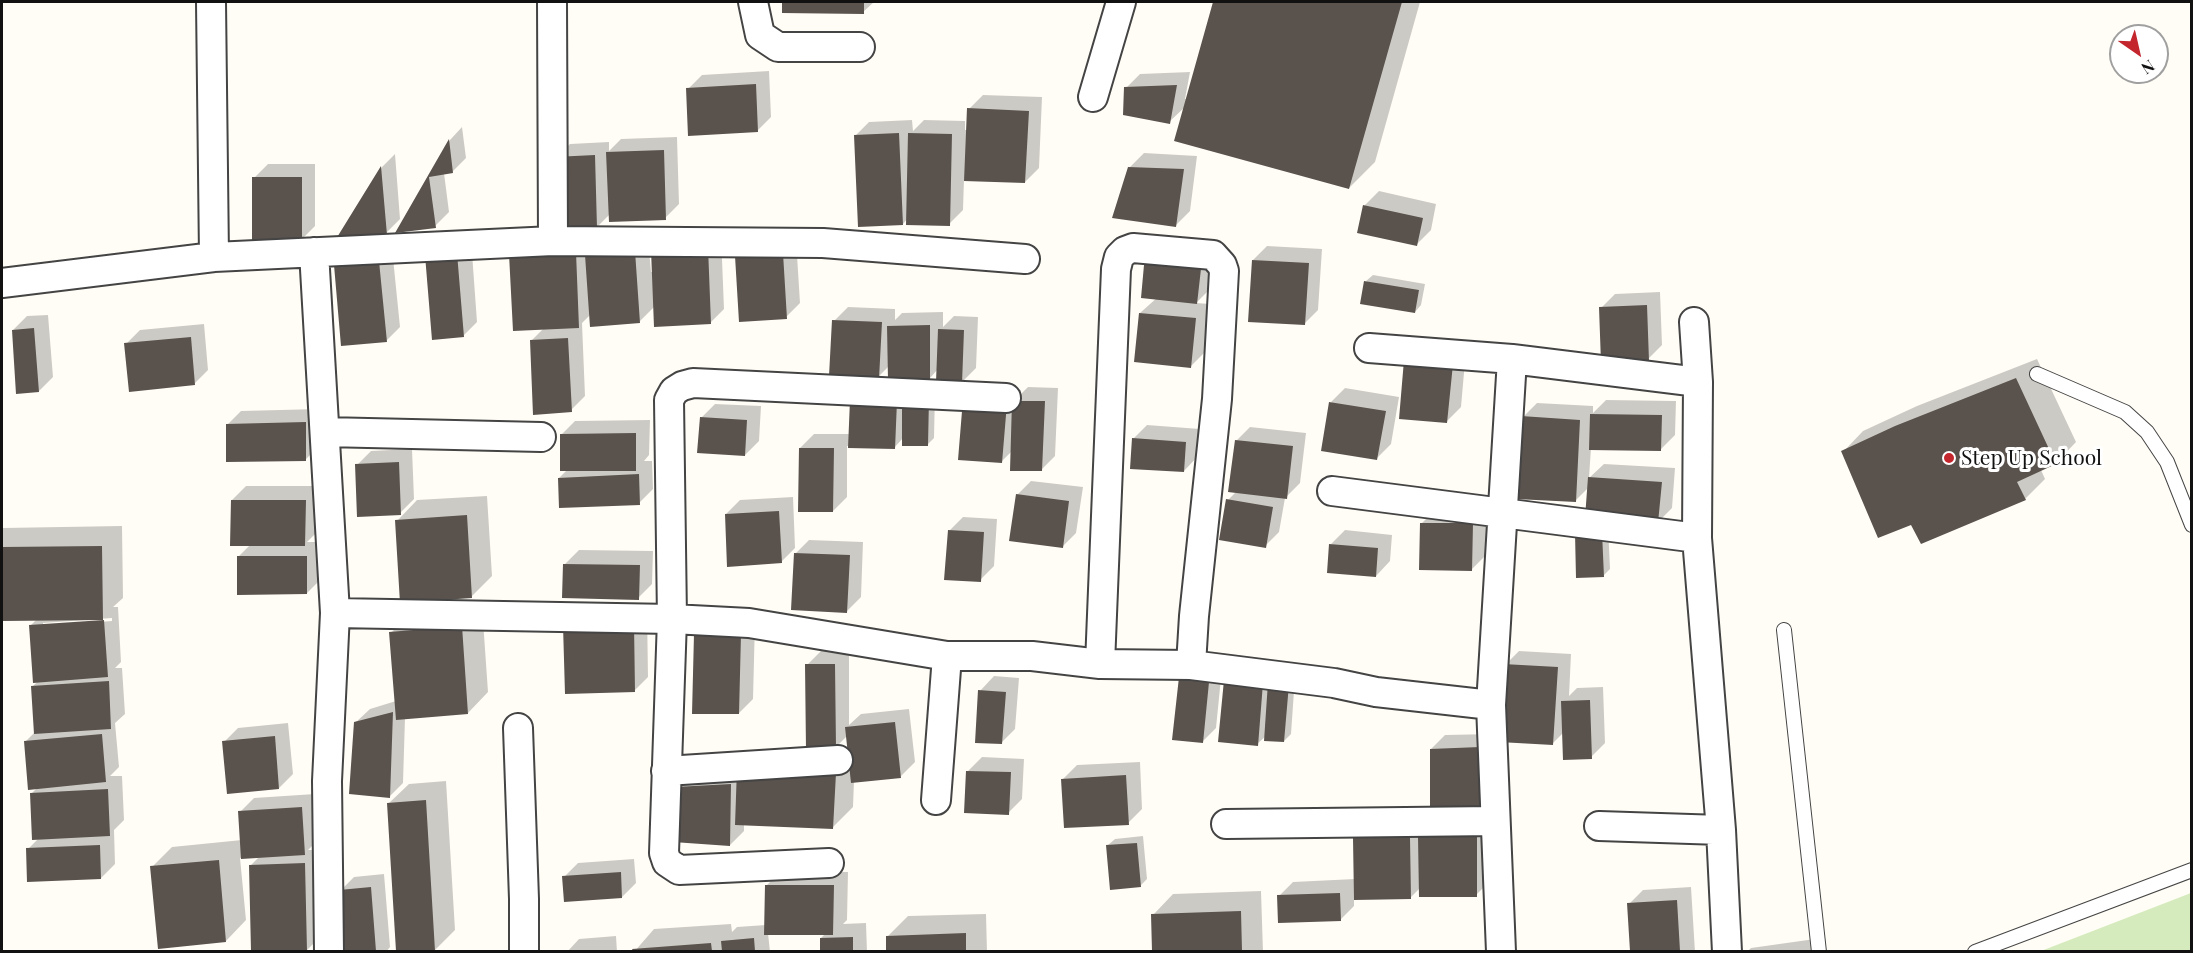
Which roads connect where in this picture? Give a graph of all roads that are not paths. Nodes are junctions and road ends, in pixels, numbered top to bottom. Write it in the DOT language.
graph roads {
  1 [pos="211,2"];
  2 [pos="552,2"];
  3 [pos="753,2"];
  4 [pos="1121,2"];
  5 [pos="860,47"];
  6 [pos="1093,97"];
  7 [pos="553,241"];
  8 [pos="314,252"];
  9 [pos="214,257"];
  10 [pos="1025,259"];
  11 [pos="2,283"];
  12 [pos="1694,322"];
  13 [pos="1369,348"];
  14 [pos="1512,359"];
  15 [pos="2037,374"];
  16 [pos="1698,382"];
  17 [pos="1006,398"];
  18 [pos="325,432"];
  19 [pos="541,437"];
  20 [pos="1332,491"];
  21 [pos="1503,513"];
  22 [pos="2192,525"];
  23 [pos="1697,537"];
  24 [pos="335,613"];
  25 [pos="672,619"];
  26 [pos="1784,630"];
  27 [pos="947,656"];
  28 [pos="1100,664"];
  29 [pos="1191,665"];
  30 [pos="1491,705"];
  31 [pos="518,728"];
  32 [pos="838,760"];
  33 [pos="666,771"];
  34 [pos="936,800"];
  35 [pos="1495,821"];
  36 [pos="1226,824"];
  37 [pos="1599,826"];
  38 [pos="1721,830"];
  39 [pos="829,863"];
  40 [pos="2192,870"];
  41 [pos="329,951"];
  42 [pos="524,951"];
  43 [pos="1501,951"];
  44 [pos="1727,951"];
  45 [pos="1819,951"];
  46 [pos="1975,951"];
  1 -- 9 [label="street"];
  2 -- 7 [label="street"];
  3 -- 5 [label="street"];
  4 -- 6 [label="street"];
  7 -- 8 [label="street"];
  7 -- 10 [label="street"];
  8 -- 9 [label="street"];
  8 -- 18 [label="street"];
  9 -- 11 [label="street"];
  12 -- 16 [label="street"];
  13 -- 14 [label="street"];
  14 -- 16 [label="street"];
  14 -- 21 [label="street"];
  15 -- 22 [label="lane"];
  16 -- 23 [label="street"];
  17 -- 25 [label="street"];
  18 -- 19 [label="street"];
  18 -- 24 [label="street"];
  20 -- 21 [label="street"];
  21 -- 23 [label="street"];
  21 -- 30 [label="street"];
  23 -- 38 [label="street"];
  24 -- 25 [label="street"];
  24 -- 41 [label="street"];
  25 -- 27 [label="street"];
  25 -- 33 [label="street"];
  26 -- 45 [label="lane"];
  27 -- 28 [label="street"];
  27 -- 34 [label="street"];
  28 -- 29 [label="street"];
  28 -- 29 [label="street"];
  29 -- 30 [label="street"];
  30 -- 35 [label="street"];
  31 -- 42 [label="street"];
  32 -- 33 [label="street"];
  33 -- 39 [label="street"];
  35 -- 36 [label="street"];
  35 -- 43 [label="street"];
  37 -- 38 [label="street"];
  38 -- 44 [label="street"];
  40 -- 46 [label="lane"];
}
